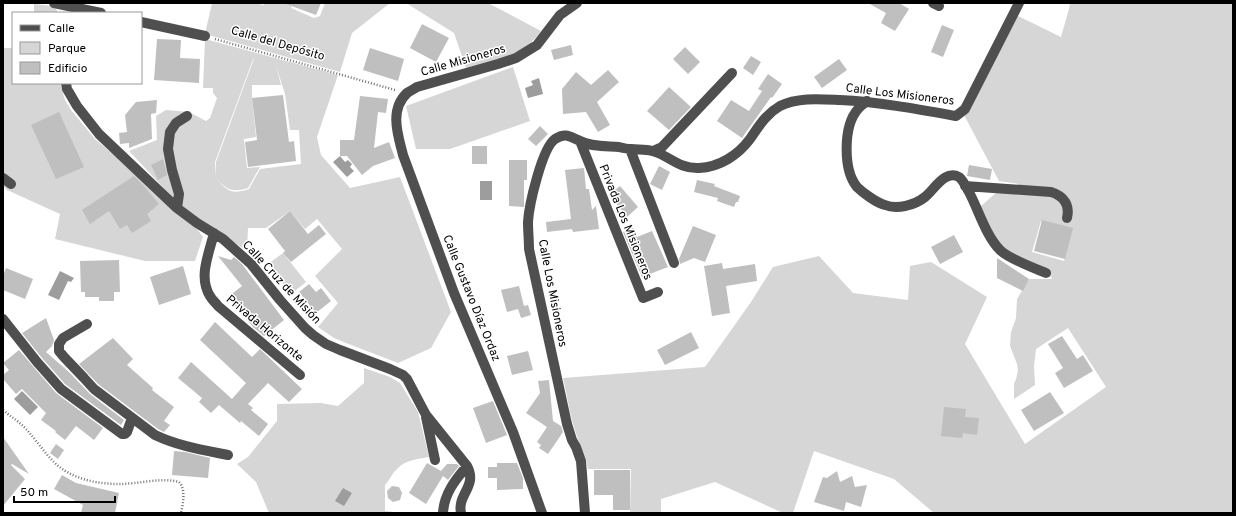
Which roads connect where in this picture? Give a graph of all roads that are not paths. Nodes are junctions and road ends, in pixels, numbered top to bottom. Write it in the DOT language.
graph roads {
  1 [pos="577,3"];
  2 [pos="1019,3"];
  3 [pos="59,7"];
  4 [pos="94,12"];
  5 [pos="142,22"];
  6 [pos="205,36"];
  7 [pos="732,73"];
  8 [pos="66,84"];
  9 [pos="407,93"];
  10 [pos="867,101"];
  11 [pos="187,116"];
  12 [pos="580,141"];
  13 [pos="630,149"];
  14 [pos="653,151"];
  15 [pos="965,186"];
  16 [pos="177,208"];
  17 [pos="1067,218"];
  18 [pos="214,233"];
  19 [pos="674,263"];
  20 [pos="1046,273"];
  21 [pos="658,292"];
  22 [pos="3,319"];
  23 [pos="86,324"];
  24 [pos="300,375"];
  25 [pos="426,415"];
  26 [pos="132,418"];
  27 [pos="228,455"];
  28 [pos="435,460"];
  29 [pos="467,466"];
  30 [pos="443,513"];
  31 [pos="461,513"];
  32 [pos="542,513"];
  33 [pos="585,513"];
  1 -- 9 [label="street, Calle Misioneros"];
  2 -- 10 [label="street, Calle Los Misioneros"];
  3 -- 4 [label="street"];
  5 -- 6 [label="street"];
  7 -- 14 [label="street"];
  8 -- 16 [label="street, Calle Cruz de Misión"];
  9 -- 32 [label="street, Calle Gustavo Díaz Ordaz"];
  10 -- 14 [label="street, Calle Los Misioneros"];
  10 -- 15 [label="street"];
  11 -- 16 [label="street"];
  12 -- 13 [label="street, Calle Los Misioneros"];
  12 -- 21 [label="street, Privada Los Misioneros"];
  12 -- 33 [label="street, Calle Los Misioneros"];
  13 -- 14 [label="street, Calle Los Misioneros"];
  13 -- 19 [label="street"];
  15 -- 17 [label="street"];
  15 -- 20 [label="street"];
  16 -- 18 [label="street, Calle Cruz de Misión"];
  18 -- 24 [label="street, Privada Horizonte"];
  18 -- 25 [label="street, Calle Cruz de Misión"];
  22 -- 26 [label="street"];
  23 -- 26 [label="street"];
  25 -- 28 [label="street"];
  25 -- 29 [label="street, Calle Cruz de Misión"];
  26 -- 27 [label="street"];
  29 -- 30 [label="street"];
  29 -- 31 [label="street"];
}
